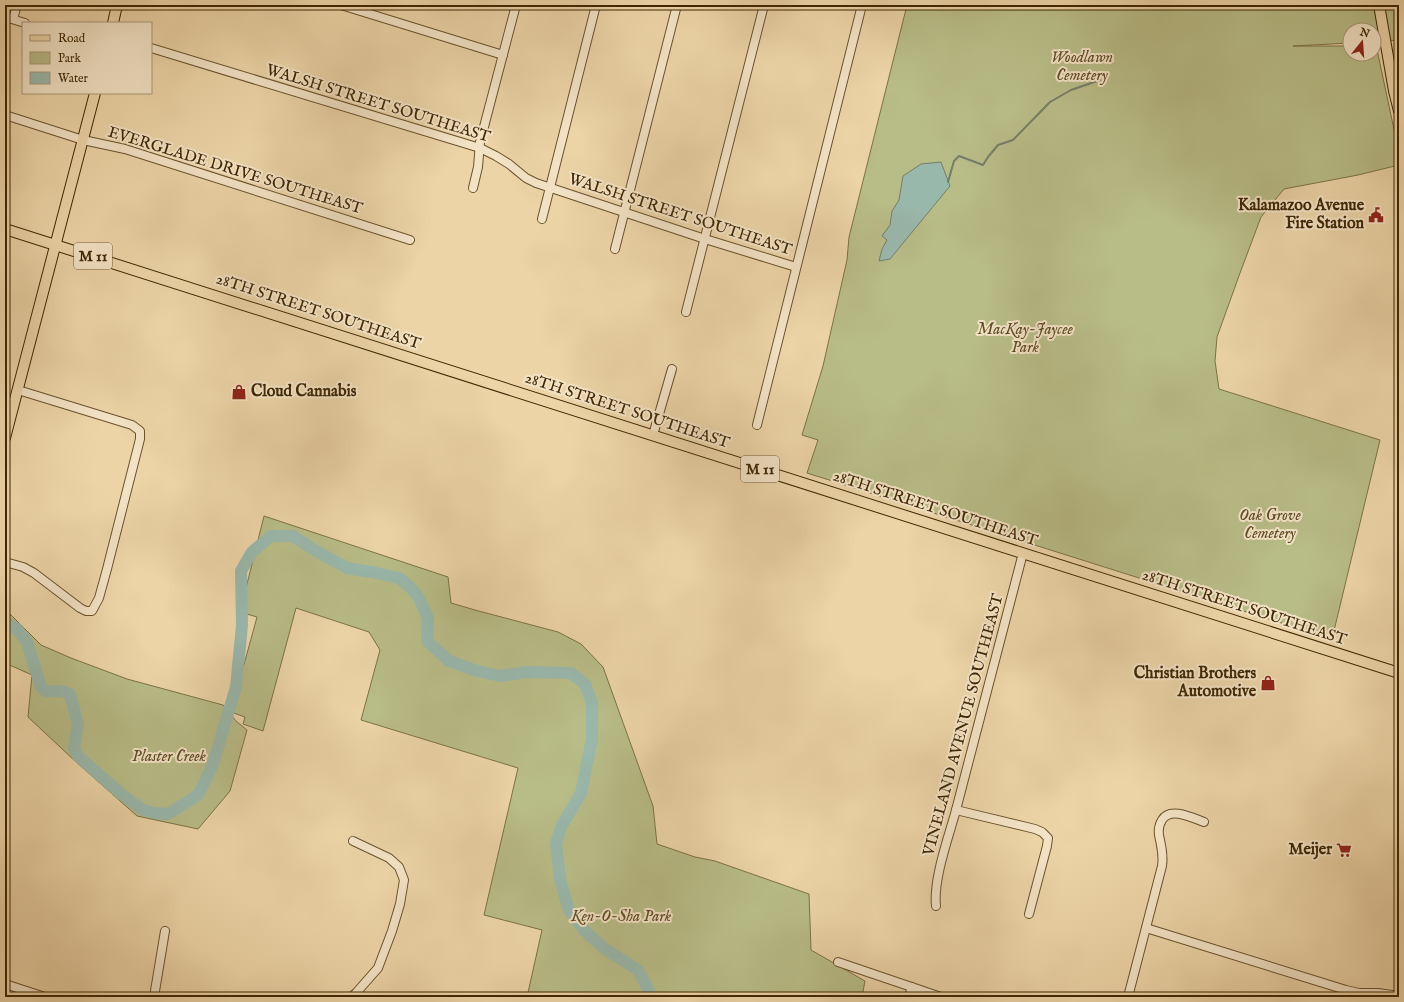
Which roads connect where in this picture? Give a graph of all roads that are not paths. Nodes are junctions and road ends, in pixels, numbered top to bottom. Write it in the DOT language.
graph roads {
  1 [pos="17,5"];
  2 [pos="118,5"];
  3 [pos="341,5"];
  4 [pos="516,5"];
  5 [pos="596,5"];
  6 [pos="677,5"];
  7 [pos="764,5"];
  8 [pos="862,5"];
  9 [pos="1379,5"];
  10 [pos="5,17"];
  11 [pos="13,19"];
  12 [pos="22,22"];
  13 [pos="113,22"];
  14 [pos="152,48"];
  15 [pos="503,55"];
  16 [pos="95,94"];
  17 [pos="1399,111"];
  18 [pos="5,115"];
  19 [pos="83,140"];
  20 [pos="480,148"];
  21 [pos="473,188"];
  22 [pos="550,188"];
  23 [pos="625,212"];
  24 [pos="542,219"];
  25 [pos="5,229"];
  26 [pos="705,239"];
  27 [pos="410,240"];
  28 [pos="56,245"];
  29 [pos="615,249"];
  30 [pos="796,267"];
  31 [pos="686,312"];
  32 [pos="672,369"];
  33 [pos="18,390"];
  34 [pos="757,425"];
  35 [pos="653,435"];
  36 [pos="5,438"];
  37 [pos="1023,553"];
  38 [pos="5,562"];
  39 [pos="1399,673"];
  40 [pos="956,810"];
  41 [pos="1204,822"];
  42 [pos="353,841"];
  43 [pos="936,906"];
  44 [pos="1029,914"];
  45 [pos="1146,928"];
  46 [pos="164,931"];
  47 [pos="838,962"];
  48 [pos="5,984"];
  49 [pos="912,987"];
  50 [pos="1399,996"];
  51 [pos="45,997"];
  52 [pos="154,997"];
  53 [pos="351,997"];
  54 [pos="909,997"];
  55 [pos="941,997"];
  56 [pos="1128,997"];
  1 -- 11 [label="street"];
  2 -- 13 [label="main road"];
  3 -- 15 [label="street"];
  4 -- 15 [label="street"];
  5 -- 22 [label="street"];
  6 -- 23 [label="street"];
  7 -- 26 [label="street"];
  8 -- 30 [label="street"];
  9 -- 17 [label="main road"];
  10 -- 11 [label="street"];
  11 -- 12 [label="street"];
  14 -- 20 [label="street, WALSH STREET SOUTHEAST"];
  15 -- 20 [label="street"];
  16 -- 19 [label="main road"];
  18 -- 19 [label="street, EVERGLADE DRIVE SOUTHEAST"];
  19 -- 27 [label="street, EVERGLADE DRIVE SOUTHEAST"];
  19 -- 28 [label="main road"];
  20 -- 21 [label="street"];
  20 -- 22 [label="street, WALSH STREET SOUTHEAST"];
  22 -- 23 [label="street, WALSH STREET SOUTHEAST"];
  22 -- 24 [label="street"];
  23 -- 26 [label="street, WALSH STREET SOUTHEAST"];
  23 -- 29 [label="street"];
  25 -- 28 [label="main road, 28TH STREET SOUTHEAST / M 11"];
  26 -- 30 [label="street, WALSH STREET SOUTHEAST"];
  26 -- 31 [label="street"];
  28 -- 33 [label="main road"];
  28 -- 35 [label="main road, 28TH STREET SOUTHEAST / M 11"];
  30 -- 34 [label="street"];
  32 -- 35 [label="street"];
  33 -- 36 [label="main road"];
  33 -- 38 [label="street"];
  35 -- 37 [label="main road, 28TH STREET SOUTHEAST / M 11"];
  37 -- 39 [label="main road, 28TH STREET SOUTHEAST / M 11"];
  37 -- 40 [label="street, VINELAND AVENUE SOUTHEAST"];
  40 -- 43 [label="street, VINELAND AVENUE SOUTHEAST"];
  40 -- 44 [label="street"];
  41 -- 45 [label="street"];
  42 -- 53 [label="street"];
  45 -- 50 [label="street"];
  45 -- 56 [label="street"];
  46 -- 52 [label="street"];
  47 -- 49 [label="street"];
  48 -- 51 [label="street"];
  49 -- 54 [label="street"];
  49 -- 55 [label="street"];
}
